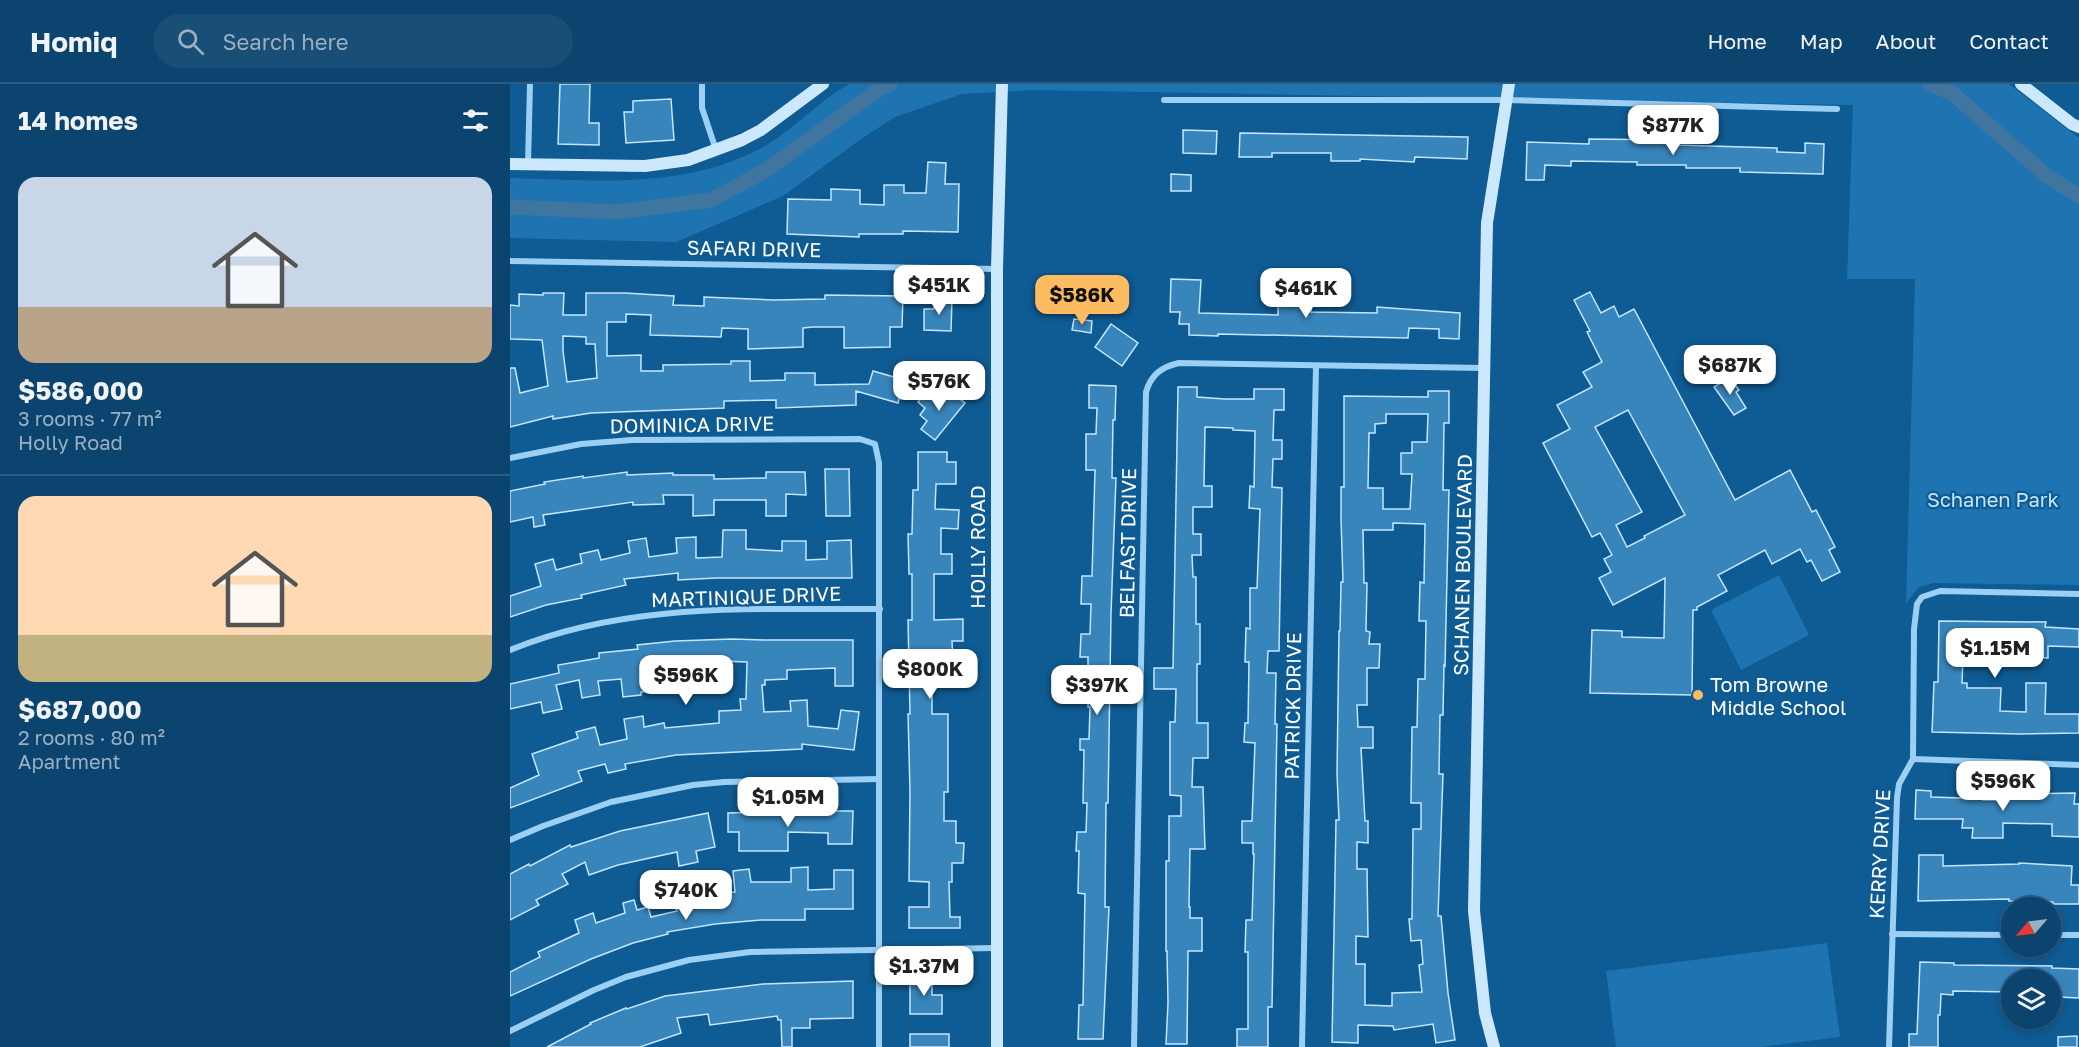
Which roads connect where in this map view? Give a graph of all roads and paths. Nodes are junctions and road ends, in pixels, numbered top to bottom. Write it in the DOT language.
graph roads {
  1 [pos="530,84"];
  2 [pos="702,84"];
  3 [pos="823,84"];
  4 [pos="1002,84"];
  5 [pos="1509,84"];
  6 [pos="2021,84"];
  7 [pos="1164,100"];
  8 [pos="1505,100"];
  9 [pos="1837,109"];
  10 [pos="2079,127"];
  11 [pos="716,150"];
  12 [pos="510,164"];
  13 [pos="528,165"];
  14 [pos="510,261"];
  15 [pos="997,269"];
  16 [pos="1316,366"];
  17 [pos="1485,368"];
  18 [pos="510,458"];
  19 [pos="2079,594"];
  20 [pos="879,609"];
  21 [pos="510,650"];
  22 [pos="1913,759"];
  23 [pos="2079,765"];
  24 [pos="879,779"];
  25 [pos="510,840"];
  26 [pos="1892,934"];
  27 [pos="2001,934"];
  28 [pos="2061,935"];
  29 [pos="2079,935"];
  30 [pos="996,948"];
  31 [pos="879,951"];
  32 [pos="510,1030"];
  33 [pos="879,1047"];
  34 [pos="997,1047"];
  35 [pos="1134,1047"];
  36 [pos="1302,1047"];
  37 [pos="1494,1047"];
  38 [pos="1889,1047"];
  1 -- 13 [label="street"];
  2 -- 11 [label="street"];
  3 -- 11 [label="street"];
  4 -- 15 [label="street, HOLLY ROAD"];
  5 -- 8 [label="street, SCHANEN BOULEVARD"];
  6 -- 10 [label="street"];
  7 -- 8 [label="street"];
  8 -- 9 [label="street"];
  8 -- 17 [label="street, SCHANEN BOULEVARD"];
  11 -- 13 [label="street"];
  12 -- 13 [label="street"];
  14 -- 15 [label="street, SAFARI DRIVE"];
  15 -- 30 [label="street, HOLLY ROAD"];
  16 -- 17 [label="street, BELFAST DRIVE"];
  16 -- 35 [label="street, BELFAST DRIVE"];
  16 -- 36 [label="street, PATRICK DRIVE"];
  17 -- 37 [label="street, SCHANEN BOULEVARD"];
  18 -- 20 [label="street, DOMINICA DRIVE"];
  19 -- 22 [label="street, KERRY DRIVE"];
  20 -- 21 [label="street, MARTINIQUE DRIVE"];
  20 -- 24 [label="street"];
  22 -- 23 [label="street"];
  22 -- 26 [label="street, KERRY DRIVE"];
  24 -- 25 [label="street"];
  24 -- 31 [label="street"];
  26 -- 27 [label="street"];
  26 -- 38 [label="street, KERRY DRIVE"];
  28 -- 29 [label="street"];
  30 -- 31 [label="street"];
  30 -- 34 [label="street, HOLLY ROAD"];
  31 -- 32 [label="street"];
  31 -- 33 [label="street"];
}
